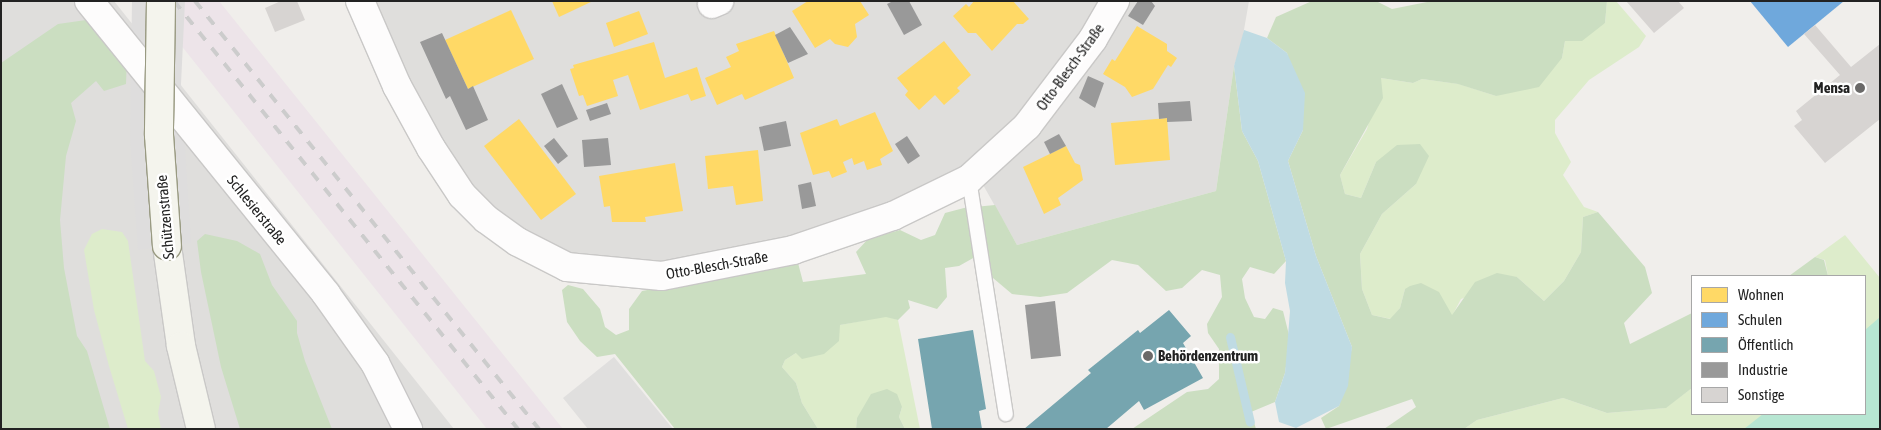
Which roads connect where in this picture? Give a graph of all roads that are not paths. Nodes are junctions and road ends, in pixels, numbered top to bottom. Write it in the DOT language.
graph roads {
  1 [pos="89,1"];
  2 [pos="161,1"];
  3 [pos="360,1"];
  4 [pos="1115,1"];
  5 [pos="969,178"];
  6 [pos="1006,414"];
  7 [pos="201,429"];
  8 [pos="408,429"];
  1 -- 8 [label="street, Schlesierstraße"];
  2 -- 7 [label="main road, Schützenstraße, bridge"];
  3 -- 5 [label="street, Otto-Blesch-Straße"];
  4 -- 5 [label="street, Otto-Blesch-Straße"];
  5 -- 6 [label="lane"];
}
